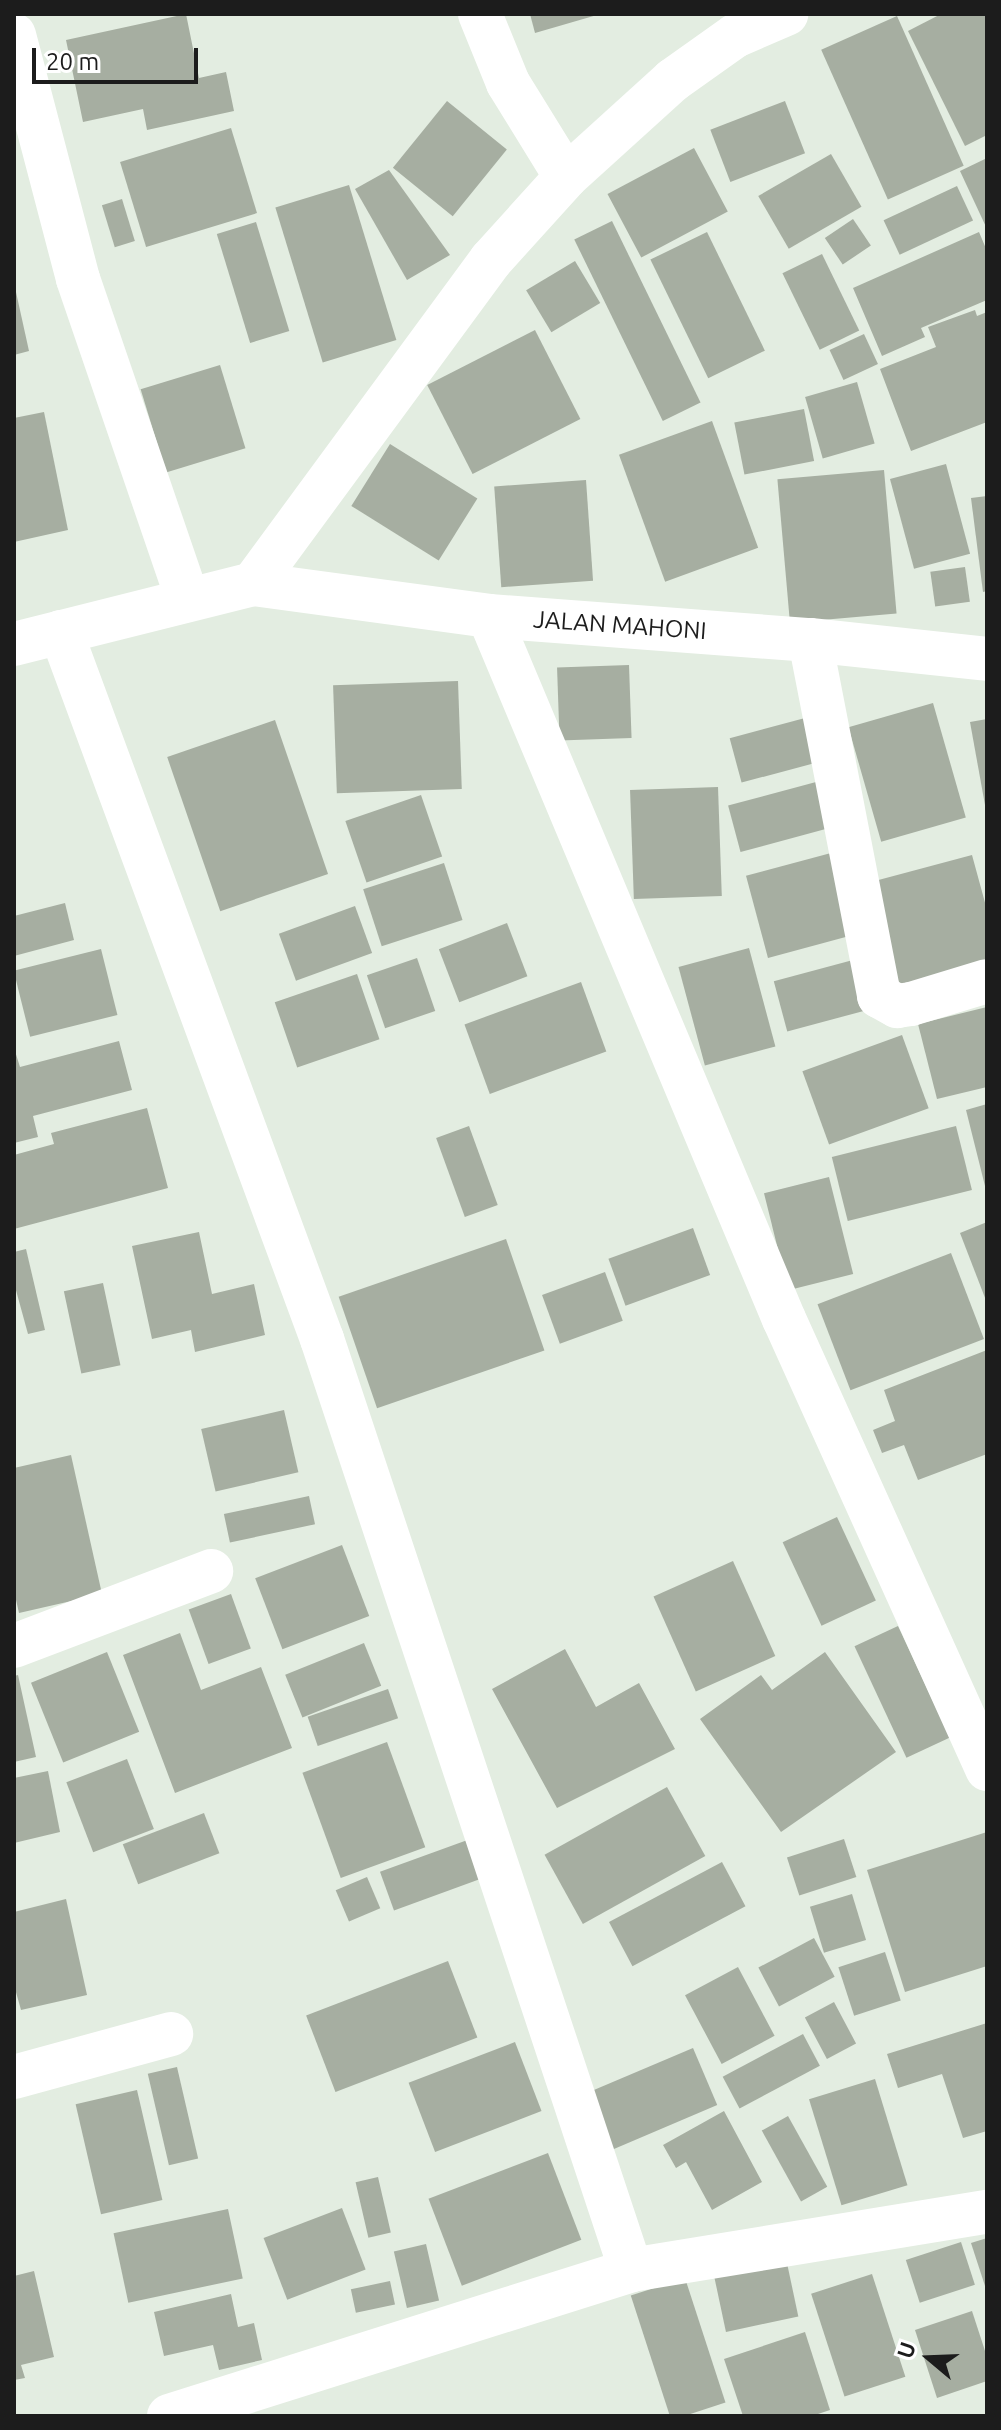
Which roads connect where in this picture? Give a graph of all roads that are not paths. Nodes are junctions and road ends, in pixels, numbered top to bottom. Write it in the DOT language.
graph roads {
  1 [pos="480,14"];
  2 [pos="786,14"];
  3 [pos="14,35"];
  4 [pos="566,177"];
  5 [pos="253,584"];
  6 [pos="188,600"];
  7 [pos="489,616"];
  8 [pos="61,632"];
  9 [pos="810,640"];
  10 [pos="14,644"];
  11 [pos="987,659"];
  12 [pos="987,981"];
  13 [pos="211,1571"];
  14 [pos="14,1646"];
  15 [pos="987,1769"];
  16 [pos="171,2034"];
  17 [pos="14,2077"];
  18 [pos="987,2212"];
  19 [pos="631,2270"];
  20 [pos="169,2416"];
  1 -- 4 [label="street"];
  2 -- 4 [label="street"];
  3 -- 6 [label="street"];
  4 -- 5 [label="street"];
  5 -- 6 [label="street"];
  5 -- 7 [label="street, JALAN MAHONI"];
  6 -- 8 [label="street"];
  7 -- 9 [label="street, JALAN MAHONI"];
  7 -- 15 [label="street"];
  8 -- 10 [label="street"];
  8 -- 19 [label="street"];
  9 -- 11 [label="street, JALAN MAHONI"];
  9 -- 12 [label="street"];
  13 -- 14 [label="street"];
  16 -- 17 [label="street"];
  18 -- 19 [label="street"];
  19 -- 20 [label="street"];
}
